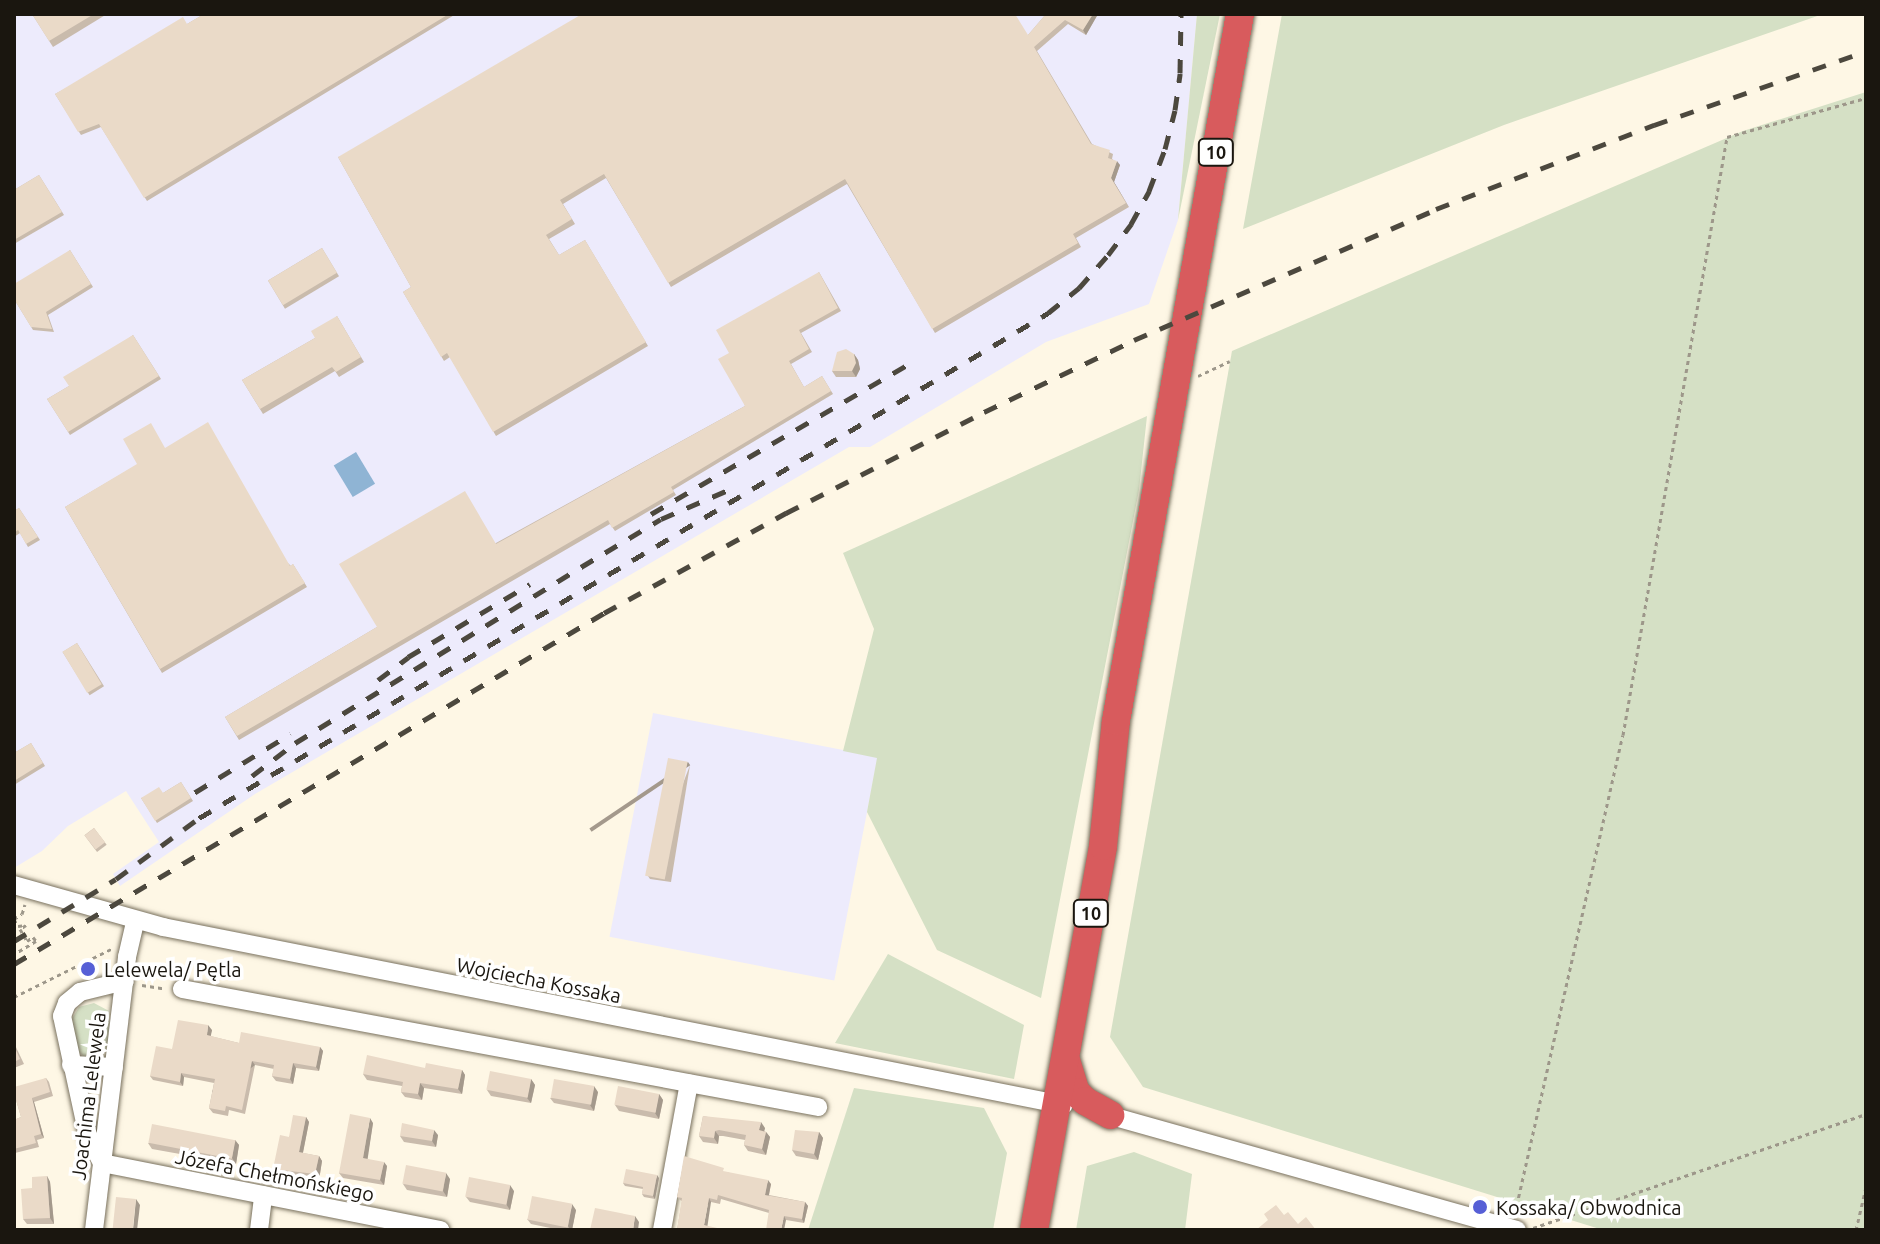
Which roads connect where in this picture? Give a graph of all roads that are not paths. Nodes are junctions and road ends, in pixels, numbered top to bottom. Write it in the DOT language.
graph roads {
  1 [pos="1240,14"];
  2 [pos="1116,721"];
  3 [pos="20,892"];
  4 [pos="135,921"];
  5 [pos="129,983"];
  6 [pos="182,989"];
  7 [pos="1066,1059"];
  8 [pos="71,1065"];
  9 [pos="114,1067"];
  10 [pos="689,1083"];
  11 [pos="1050,1102"];
  12 [pos="818,1107"];
  13 [pos="1103,1113"];
  14 [pos="1053,1134"];
  15 [pos="102,1163"];
  16 [pos="263,1195"];
  17 [pos="1519,1229"];
  18 [pos="94,1230"];
  19 [pos="259,1230"];
  20 [pos="440,1230"];
  21 [pos="662,1230"];
  22 [pos="1021,1230"];
  23 [pos="1034,1230"];
  1 -- 2 [label="highway, 10"];
  2 -- 7 [label="highway, 10"];
  2 -- 11 [label="highway, 10"];
  3 -- 4 [label="street, Wojciecha Kossaka"];
  4 -- 5 [label="street, Joachima Lelewela"];
  4 -- 11 [label="street, Wojciecha Kossaka"];
  5 -- 8 [label="street"];
  5 -- 9 [label="street, Joachima Lelewela"];
  6 -- 10 [label="street"];
  7 -- 11 [label="highway, 10"];
  7 -- 13 [label="highway"];
  8 -- 9 [label="street"];
  8 -- 15 [label="street"];
  9 -- 15 [label="street, Joachima Lelewela"];
  10 -- 12 [label="street"];
  10 -- 21 [label="street"];
  11 -- 13 [label="street, Wojciecha Kossaka"];
  11 -- 14 [label="highway, 10"];
  11 -- 22 [label="highway, 10"];
  13 -- 14 [label="highway"];
  13 -- 17 [label="street, Wojciecha Kossaka"];
  14 -- 23 [label="highway, 10"];
  15 -- 16 [label="street, Józefa Chełmońskiego"];
  15 -- 18 [label="street, Joachima Lelewela"];
  16 -- 19 [label="street"];
  16 -- 20 [label="street, Józefa Chełmońskiego"];
}
